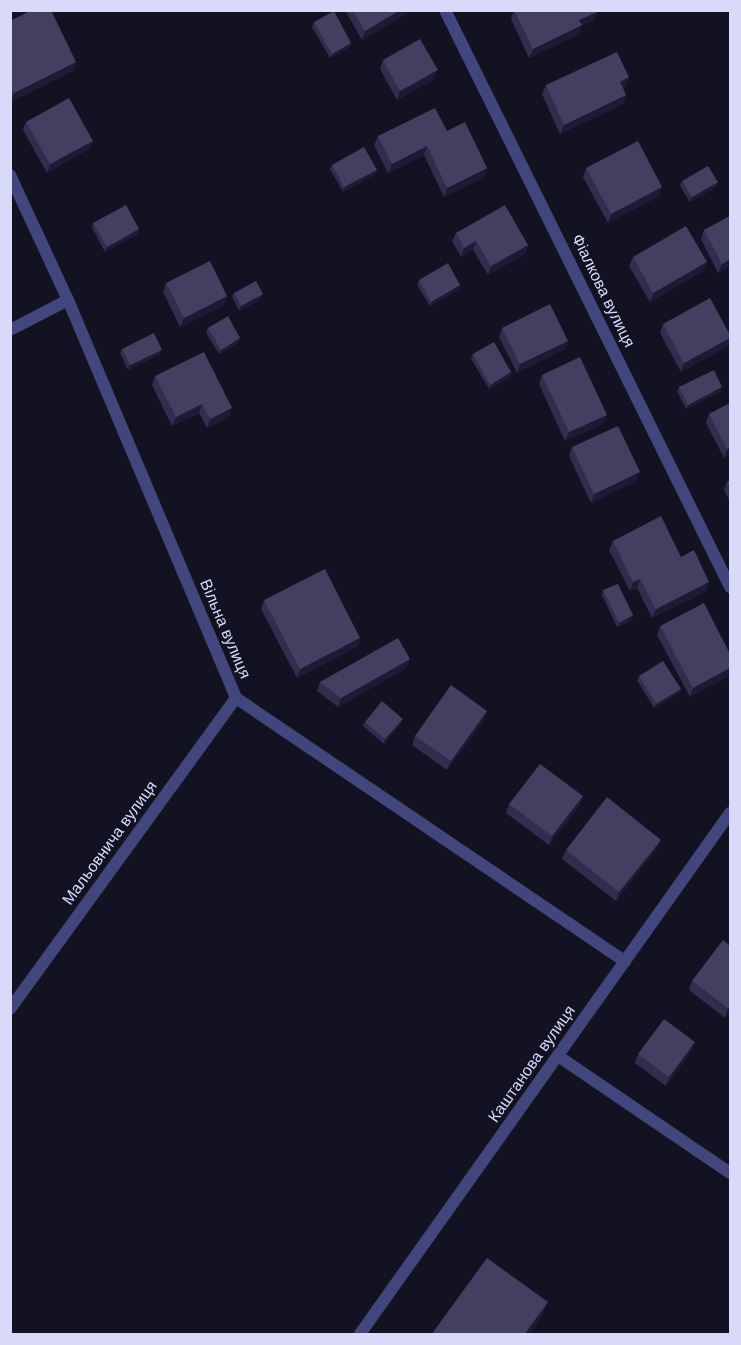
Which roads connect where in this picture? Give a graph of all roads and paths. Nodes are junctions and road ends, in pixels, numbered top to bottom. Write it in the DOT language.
graph roads {
  1 [pos="445,10"];
  2 [pos="10,176"];
  3 [pos="68,300"];
  4 [pos="10,330"];
  5 [pos="730,587"];
  6 [pos="236,698"];
  7 [pos="730,813"];
  8 [pos="625,961"];
  9 [pos="10,1009"];
  10 [pos="558,1056"];
  11 [pos="730,1173"];
  12 [pos="360,1335"];
  1 -- 5 [label="street, Фіалкова вулиця"];
  2 -- 3 [label="street, Вільна вулиця"];
  3 -- 4 [label="street"];
  3 -- 6 [label="street, Вільна вулиця"];
  6 -- 8 [label="street, Вільна вулиця"];
  6 -- 9 [label="street, Мальовнича вулиця"];
  7 -- 8 [label="street, Каштанова вулиця"];
  8 -- 10 [label="street, Каштанова вулиця"];
  10 -- 11 [label="street"];
  10 -- 12 [label="street, Каштанова вулиця"];
}
